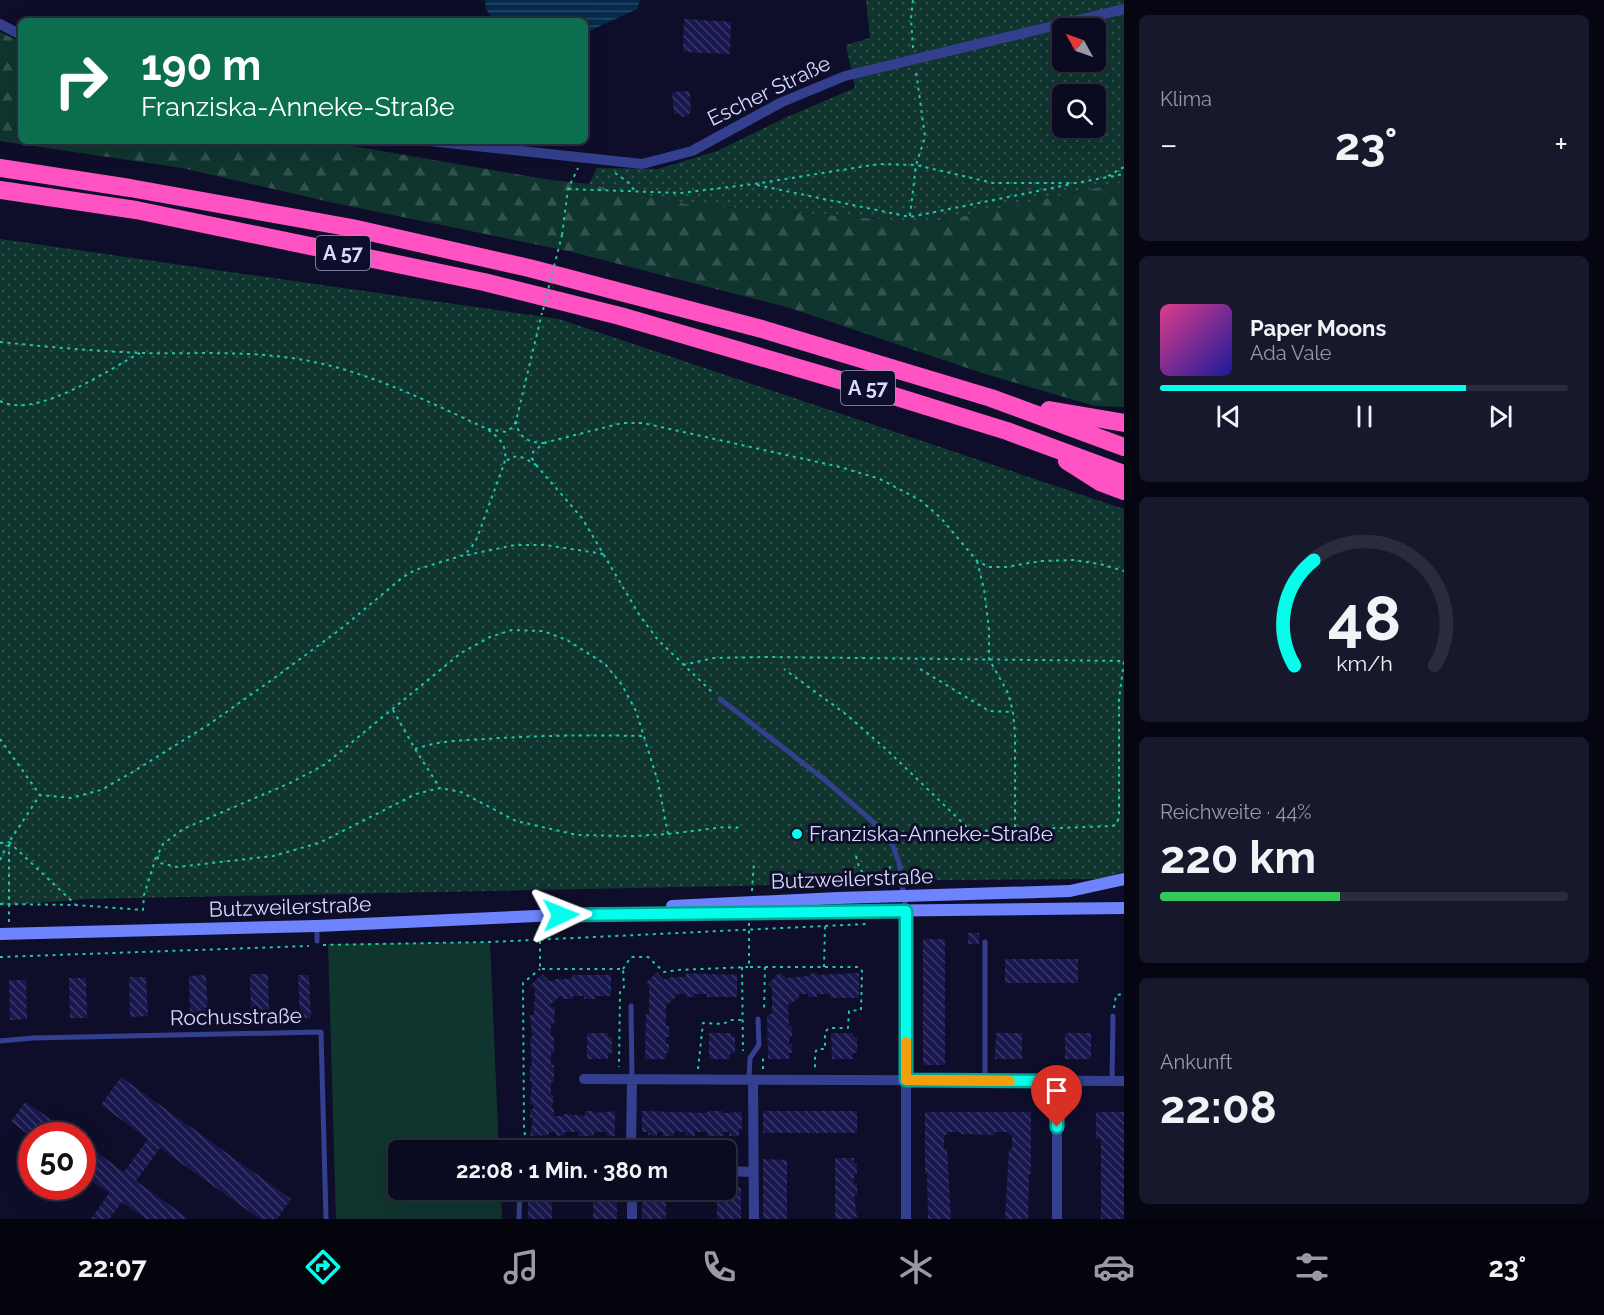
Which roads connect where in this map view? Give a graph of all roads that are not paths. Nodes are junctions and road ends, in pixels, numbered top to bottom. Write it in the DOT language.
graph roads {
  1 [pos="1124,9"];
  2 [pos="0,24"];
  3 [pos="18,33"];
  4 [pos="458,144"];
  5 [pos="0,168"];
  6 [pos="0,190"];
  7 [pos="991,398"];
  8 [pos="1124,423"];
  9 [pos="1124,447"];
  10 [pos="1052,448"];
  11 [pos="1124,474"];
  12 [pos="1124,491"];
  13 [pos="720,699"];
  14 [pos="1124,879"];
  15 [pos="905,896"];
  16 [pos="751,908"];
  17 [pos="1124,908"];
  18 [pos="906,911"];
  19 [pos="317,926"];
  20 [pos="5,934"];
  21 [pos="317,941"];
  22 [pos="985,942"];
  23 [pos="631,1005"];
  24 [pos="1113,1016"];
  25 [pos="758,1018"];
  26 [pos="0,1041"];
  27 [pos="584,1079"];
  28 [pos="632,1079"];
  29 [pos="755,1080"];
  30 [pos="906,1080"];
  31 [pos="986,1081"];
  32 [pos="1057,1081"];
  33 [pos="1112,1081"];
  34 [pos="1124,1081"];
  35 [pos="631,1140"];
  36 [pos="736,1171"];
  37 [pos="753,1172"];
  38 [pos="520,1200"];
  39 [pos="632,1200"];
  40 [pos="326,1219"];
  41 [pos="519,1219"];
  42 [pos="632,1219"];
  43 [pos="754,1219"];
  44 [pos="906,1219"];
  45 [pos="1057,1219"];
  1 -- 4 [label="street, Escher Straße"];
  2 -- 3 [label="street"];
  5 -- 7 [label="highway, A 57"];
  6 -- 10 [label="highway, A 57"];
  7 -- 8 [label="highway"];
  7 -- 9 [label="highway, A 57"];
  10 -- 11 [label="highway, A 57"];
  10 -- 12 [label="highway"];
  13 -- 15 [label="lane"];
  14 -- 15 [label="main road, Butzweilerstraße"];
  15 -- 16 [label="main road, Butzweilerstraße"];
  15 -- 18 [label="lane"];
  16 -- 18 [label="main road, Butzweilerstraße"];
  16 -- 19 [label="main road, Butzweilerstraße"];
  17 -- 18 [label="main road, Butzweilerstraße"];
  18 -- 30 [label="street"];
  19 -- 20 [label="main road, Butzweilerstraße"];
  19 -- 21 [label="lane"];
  22 -- 31 [label="lane"];
  23 -- 28 [label="lane"];
  24 -- 33 [label="lane"];
  25 -- 29 [label="lane"];
  26 -- 40 [label="lane, Rochusstraße"];
  27 -- 28 [label="street"];
  28 -- 29 [label="street"];
  28 -- 35 [label="street"];
  29 -- 30 [label="street"];
  29 -- 37 [label="street"];
  30 -- 31 [label="street"];
  30 -- 44 [label="street"];
  31 -- 32 [label="street"];
  32 -- 33 [label="street"];
  32 -- 45 [label="street"];
  33 -- 34 [label="street"];
  36 -- 37 [label="street"];
  37 -- 43 [label="street"];
  38 -- 41 [label="lane"];
  39 -- 42 [label="street"];
}
